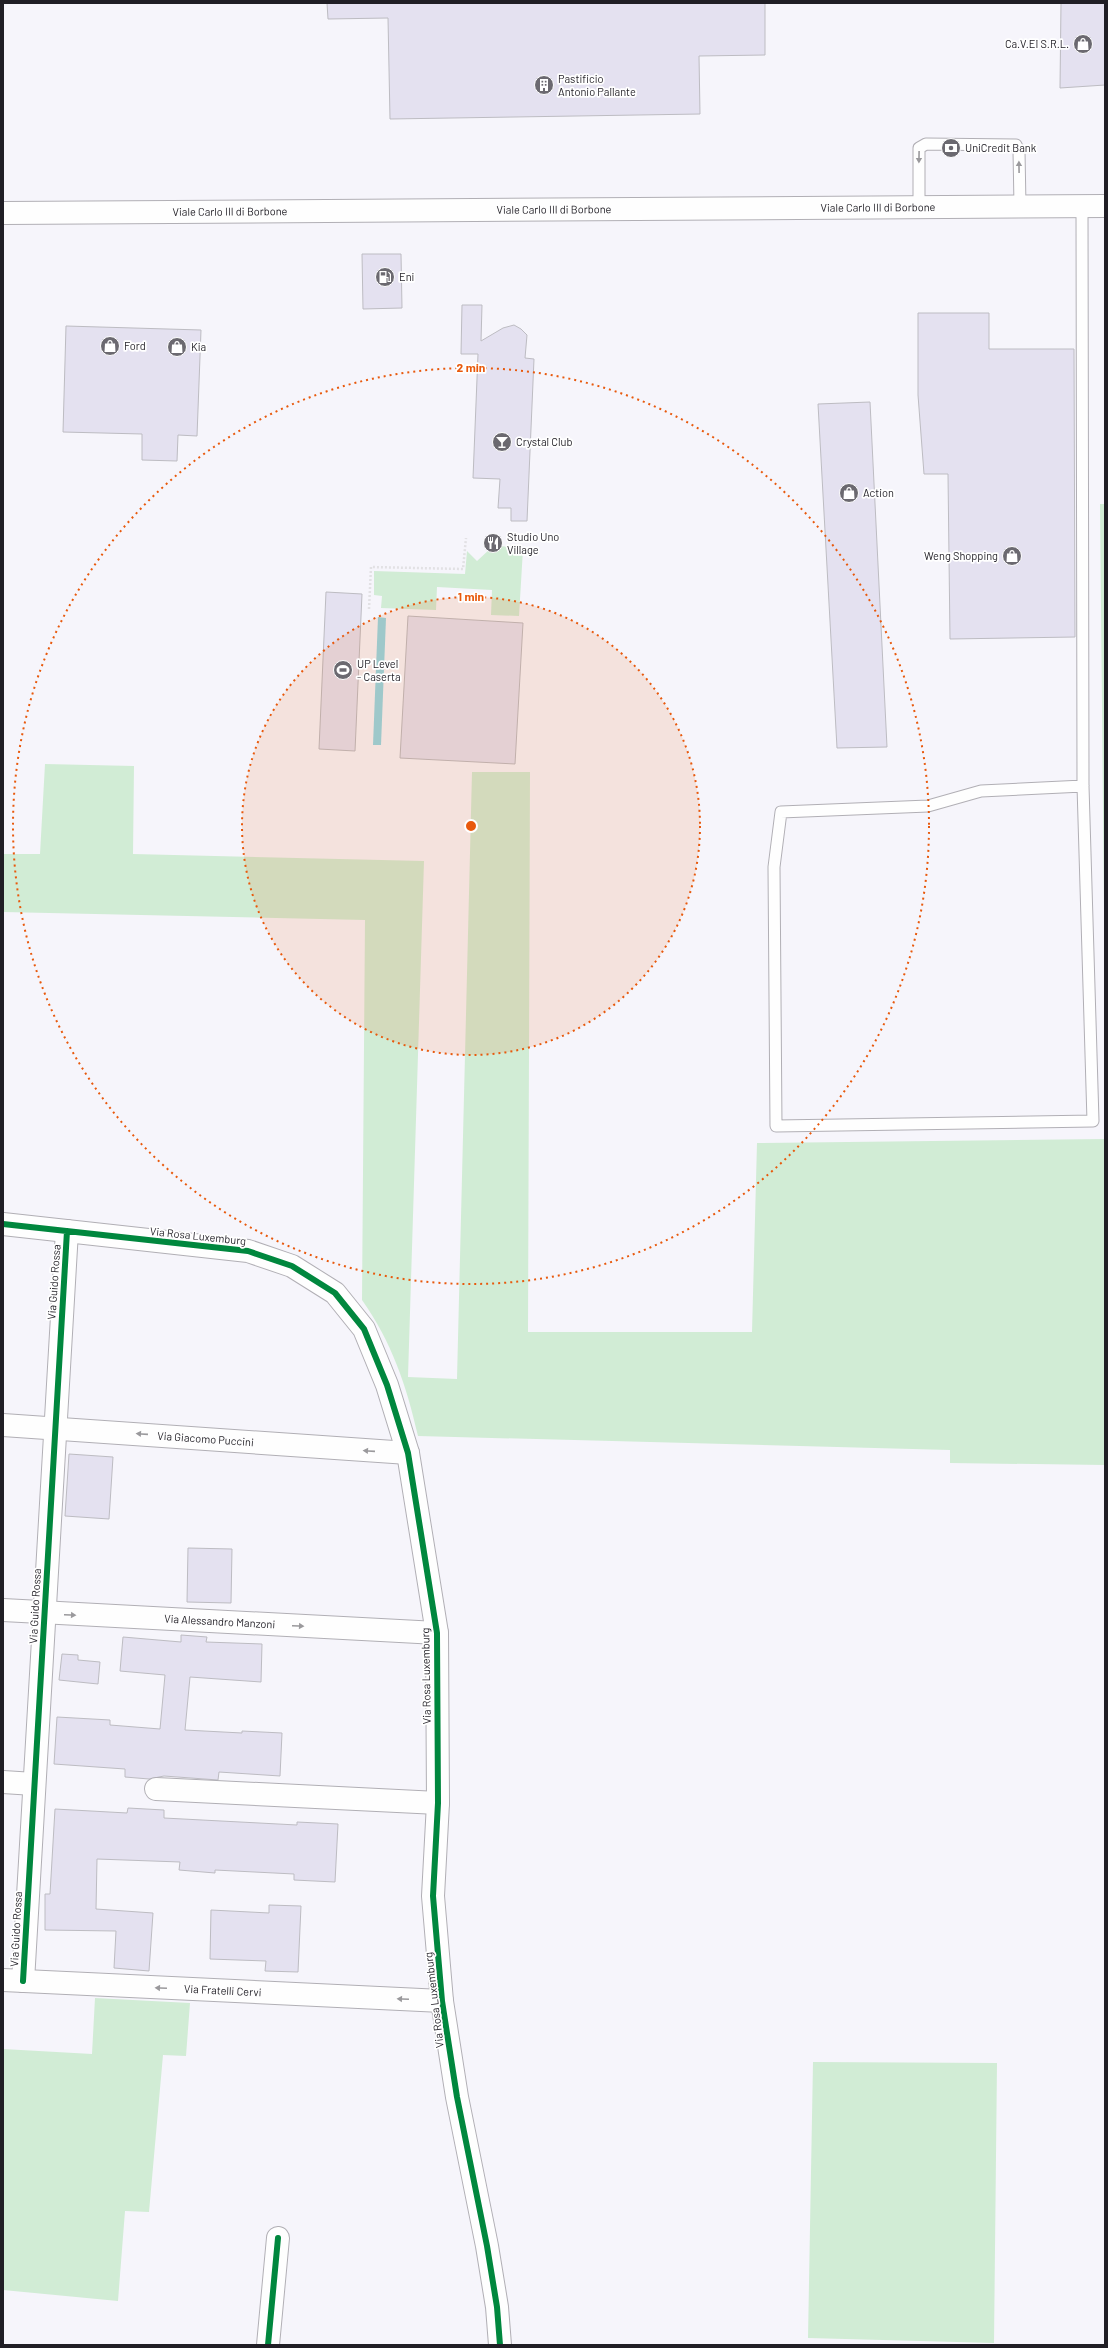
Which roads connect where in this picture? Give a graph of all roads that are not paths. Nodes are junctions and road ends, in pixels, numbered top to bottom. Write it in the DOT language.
graph roads {
  1 [pos="1020,206"];
  2 [pos="1082,206"];
  3 [pos="1105,206"];
  4 [pos="919,207"];
  5 [pos="3,213"];
  6 [pos="1083,786"];
  7 [pos="3,1224"];
  8 [pos="67,1231"];
  9 [pos="3,1425"];
  10 [pos="55,1428"];
  11 [pos="408,1453"];
  12 [pos="3,1610"];
  13 [pos="44,1614"];
  14 [pos="437,1633"];
  15 [pos="3,1782"];
  16 [pos="34,1784"];
  17 [pos="156,1789"];
  18 [pos="438,1803"];
  19 [pos="13,1980"];
  20 [pos="442,2001"];
  21 [pos="278,2238"];
  22 [pos="268,2345"];
  23 [pos="500,2345"];
  1 -- 2 [label="street, Viale Carlo III di Borbone"];
  1 -- 4 [label="street, Viale Carlo III di Borbone"];
  1 -- 4 [label="lane, one-way"];
  2 -- 3 [label="street, Viale Carlo III di Borbone"];
  2 -- 6 [label="lane"];
  4 -- 5 [label="street, Viale Carlo III di Borbone"];
  6 -- 6 [label="lane"];
  7 -- 8 [label="street, Via Rosa Luxemburg"];
  8 -- 10 [label="street, Via Guido Rossa"];
  8 -- 11 [label="street, Via Rosa Luxemburg"];
  9 -- 10 [label="street, Via Giacomo Puccini"];
  11 -- 10 [label="street, Via Giacomo Puccini, one-way"];
  10 -- 13 [label="street, Via Guido Rossa"];
  11 -- 14 [label="street, Via Rosa Luxemburg"];
  12 -- 13 [label="street, Via Alessandro Manzoni"];
  13 -- 14 [label="street, Via Alessandro Manzoni, one-way"];
  13 -- 16 [label="street, Via Guido Rossa"];
  14 -- 18 [label="street, Via Rosa Luxemburg"];
  15 -- 16 [label="street"];
  16 -- 19 [label="street, Via Guido Rossa"];
  17 -- 18 [label="street"];
  18 -- 20 [label="street, Via Rosa Luxemburg"];
  20 -- 19 [label="street, Via Fratelli Cervi, one-way"];
  20 -- 23 [label="street, Via Rosa Luxemburg"];
  21 -- 22 [label="street"];
}
